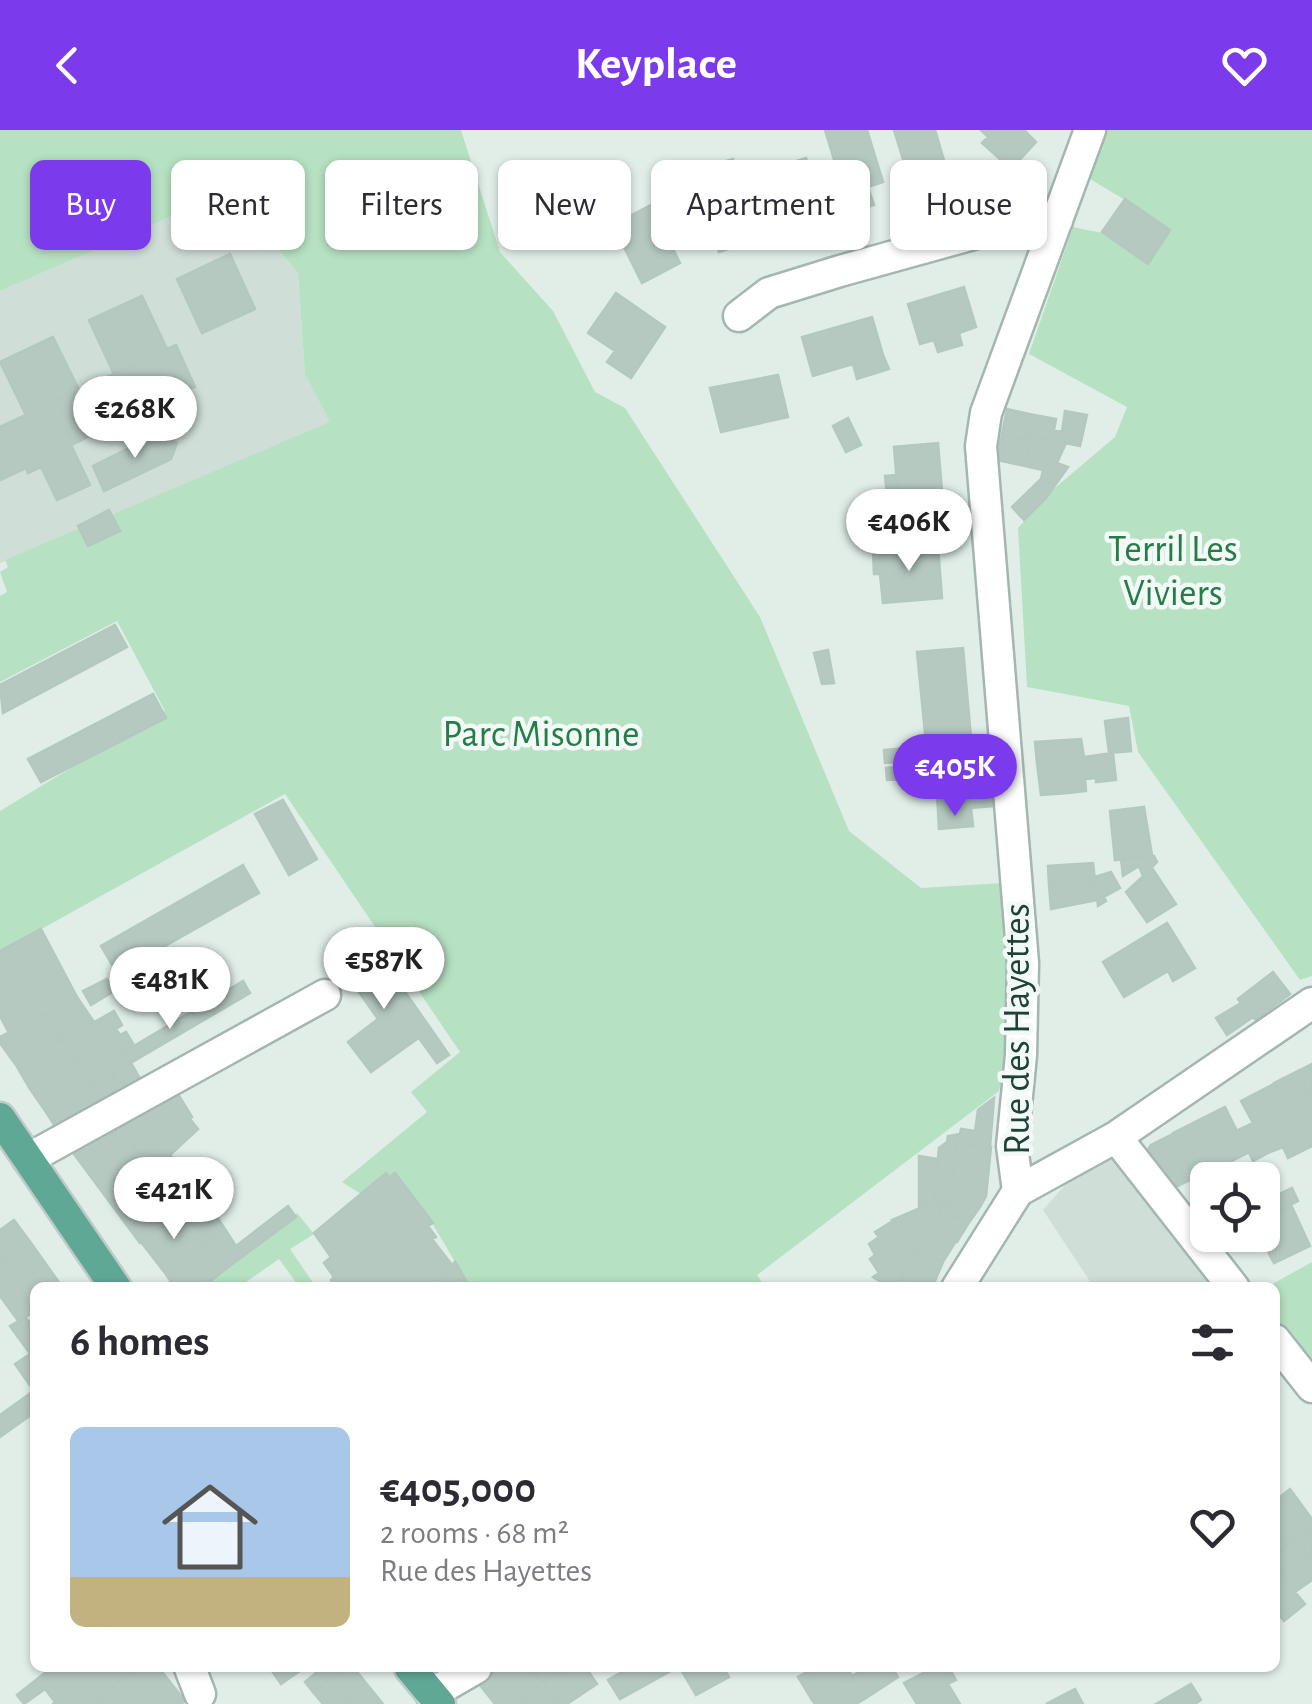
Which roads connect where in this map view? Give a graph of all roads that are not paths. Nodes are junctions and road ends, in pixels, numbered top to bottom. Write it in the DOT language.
graph roads {
  1 [pos="1090,130"];
  2 [pos="1056,221"];
  3 [pos="739,316"];
  4 [pos="325,995"];
  5 [pos="1312,1003"];
  6 [pos="0,1118"];
  7 [pos="1116,1137"];
  8 [pos="28,1159"];
  9 [pos="1018,1191"];
  10 [pos="112,1282"];
  11 [pos="961,1282"];
  12 [pos="1229,1282"];
  13 [pos="1280,1346"];
  14 [pos="1312,1387"];
  15 [pos="413,1672"];
  16 [pos="471,1672"];
  17 [pos="436,1699"];
  1 -- 2 [label="street, Rue des Hayettes"];
  2 -- 3 [label="street"];
  2 -- 9 [label="street, Rue des Hayettes"];
  4 -- 8 [label="street"];
  5 -- 7 [label="street"];
  6 -- 8 [label="main road"];
  7 -- 9 [label="street"];
  7 -- 12 [label="street"];
  8 -- 10 [label="main road"];
  9 -- 11 [label="street"];
  13 -- 14 [label="street"];
  15 -- 17 [label="main road"];
  16 -- 17 [label="street"];
}
